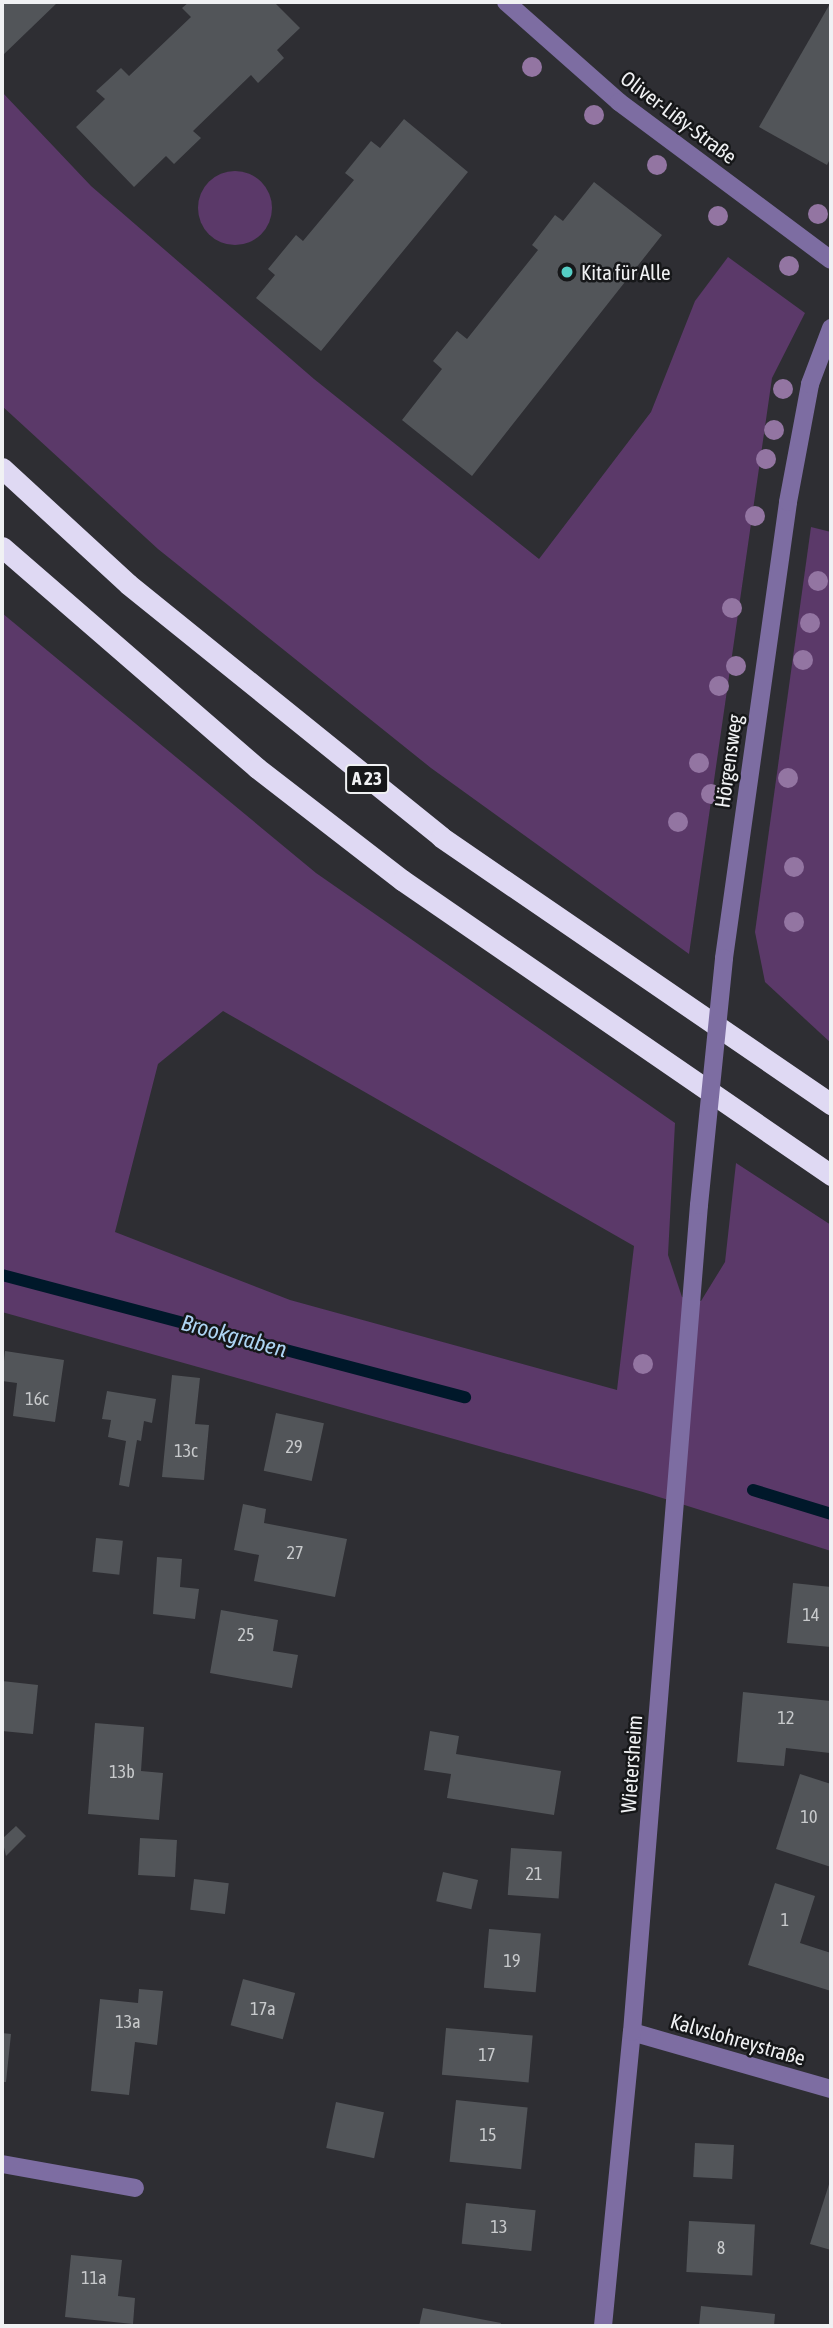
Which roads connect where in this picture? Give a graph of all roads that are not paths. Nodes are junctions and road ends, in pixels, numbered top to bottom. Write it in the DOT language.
graph roads {
  1 [pos="506,2"];
  2 [pos="831,260"];
  3 [pos="831,328"];
  4 [pos="2,468"];
  5 [pos="2,547"];
  6 [pos="831,1104"];
  7 [pos="831,1175"];
  8 [pos="699,1205"];
  9 [pos="632,2032"];
  10 [pos="831,2089"];
  11 [pos="2,2164"];
  12 [pos="135,2188"];
  13 [pos="603,2326"];
  1 -- 2 [label="street, Oliver-Lißy-Straße"];
  3 -- 8 [label="street, Hörgensweg, bridge"];
  4 -- 6 [label="highway, A 23"];
  5 -- 7 [label="highway"];
  8 -- 9 [label="street, Wietersheim"];
  9 -- 10 [label="street, Kalvslohreystraße"];
  9 -- 13 [label="street, Wietersheim"];
  11 -- 12 [label="street"];
}
